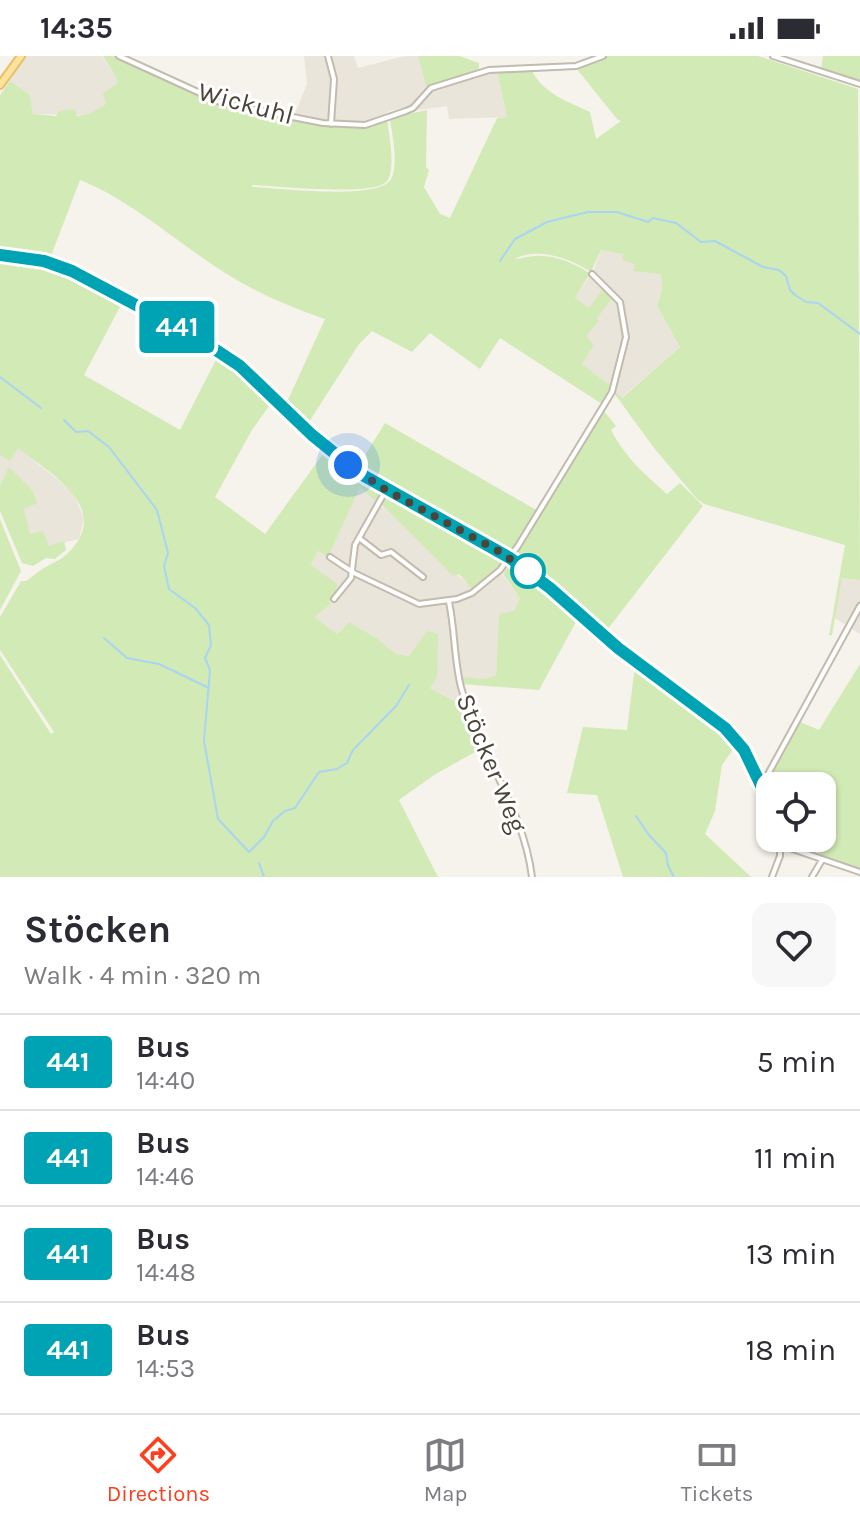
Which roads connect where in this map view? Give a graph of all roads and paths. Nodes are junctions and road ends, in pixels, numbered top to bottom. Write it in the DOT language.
graph roads {
  1 [pos="21,56"];
  2 [pos="119,56"];
  3 [pos="328,56"];
  4 [pos="603,56"];
  5 [pos="773,56"];
  6 [pos="860,84"];
  7 [pos="0,85"];
  8 [pos="331,124"];
  9 [pos="0,255"];
  10 [pos="592,274"];
  11 [pos="386,490"];
  12 [pos="359,538"];
  13 [pos="330,557"];
  14 [pos="510,558"];
  15 [pos="354,573"];
  16 [pos="423,577"];
  17 [pos="334,599"];
  18 [pos="449,602"];
  19 [pos="860,606"];
  20 [pos="769,772"];
  21 [pos="756,775"];
  22 [pos="779,852"];
  23 [pos="800,852"];
  24 [pos="822,860"];
  25 [pos="860,872"];
  26 [pos="532,877"];
  27 [pos="772,877"];
  28 [pos="812,877"];
  1 -- 7 [label="main road"];
  2 -- 8 [label="street, Wickuhl"];
  3 -- 8 [label="street, Wickuhl"];
  4 -- 8 [label="street, Wickuhl"];
  5 -- 6 [label="street"];
  9 -- 11 [label="street"];
  10 -- 14 [label="street"];
  11 -- 12 [label="street"];
  11 -- 14 [label="street"];
  12 -- 15 [label="street"];
  12 -- 16 [label="street"];
  13 -- 15 [label="street"];
  14 -- 18 [label="street"];
  14 -- 21 [label="street"];
  15 -- 17 [label="street"];
  15 -- 18 [label="street"];
  18 -- 26 [label="street, Stöcker Weg"];
  19 -- 20 [label="street"];
  22 -- 27 [label="street"];
  23 -- 24 [label="street"];
  24 -- 25 [label="street"];
  24 -- 28 [label="street"];
}
